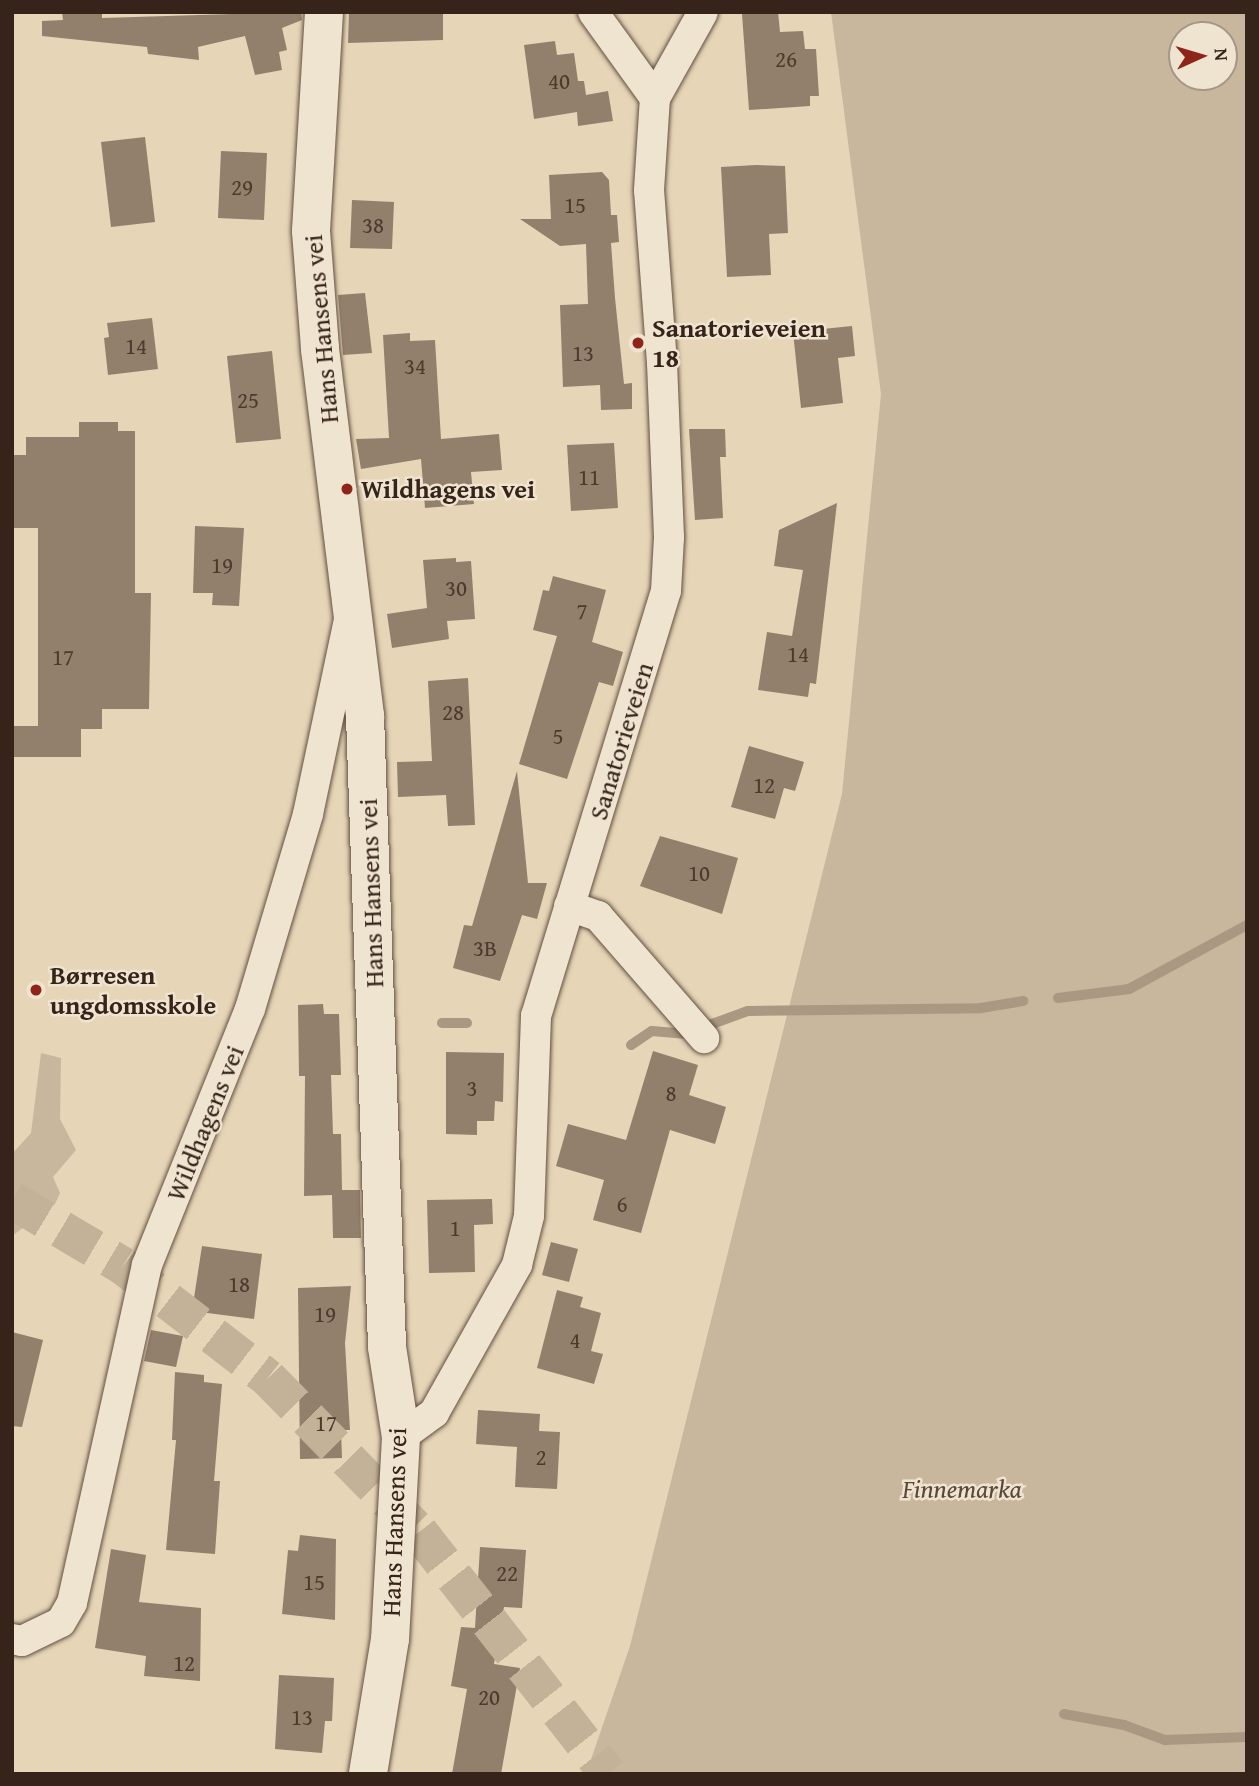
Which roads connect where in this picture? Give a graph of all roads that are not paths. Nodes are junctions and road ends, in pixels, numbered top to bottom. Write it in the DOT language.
graph roads {
  1 [pos="324,12"];
  2 [pos="593,12"];
  3 [pos="703,12"];
  4 [pos="655,98"];
  5 [pos="352,601"];
  6 [pos="569,906"];
  7 [pos="704,1038"];
  8 [pos="401,1437"];
  9 [pos="12,1639"];
  10 [pos="368,1774"];
  1 -- 5 [label="main road, Hans Hansens vei"];
  2 -- 4 [label="street"];
  3 -- 4 [label="street, Sanatorieveien"];
  4 -- 6 [label="street, Sanatorieveien"];
  5 -- 8 [label="main road, Hans Hansens vei"];
  5 -- 9 [label="street, Wildhagens vei"];
  6 -- 7 [label="street"];
  6 -- 8 [label="street, Sanatorieveien"];
  8 -- 10 [label="main road, Hans Hansens vei"];
}
